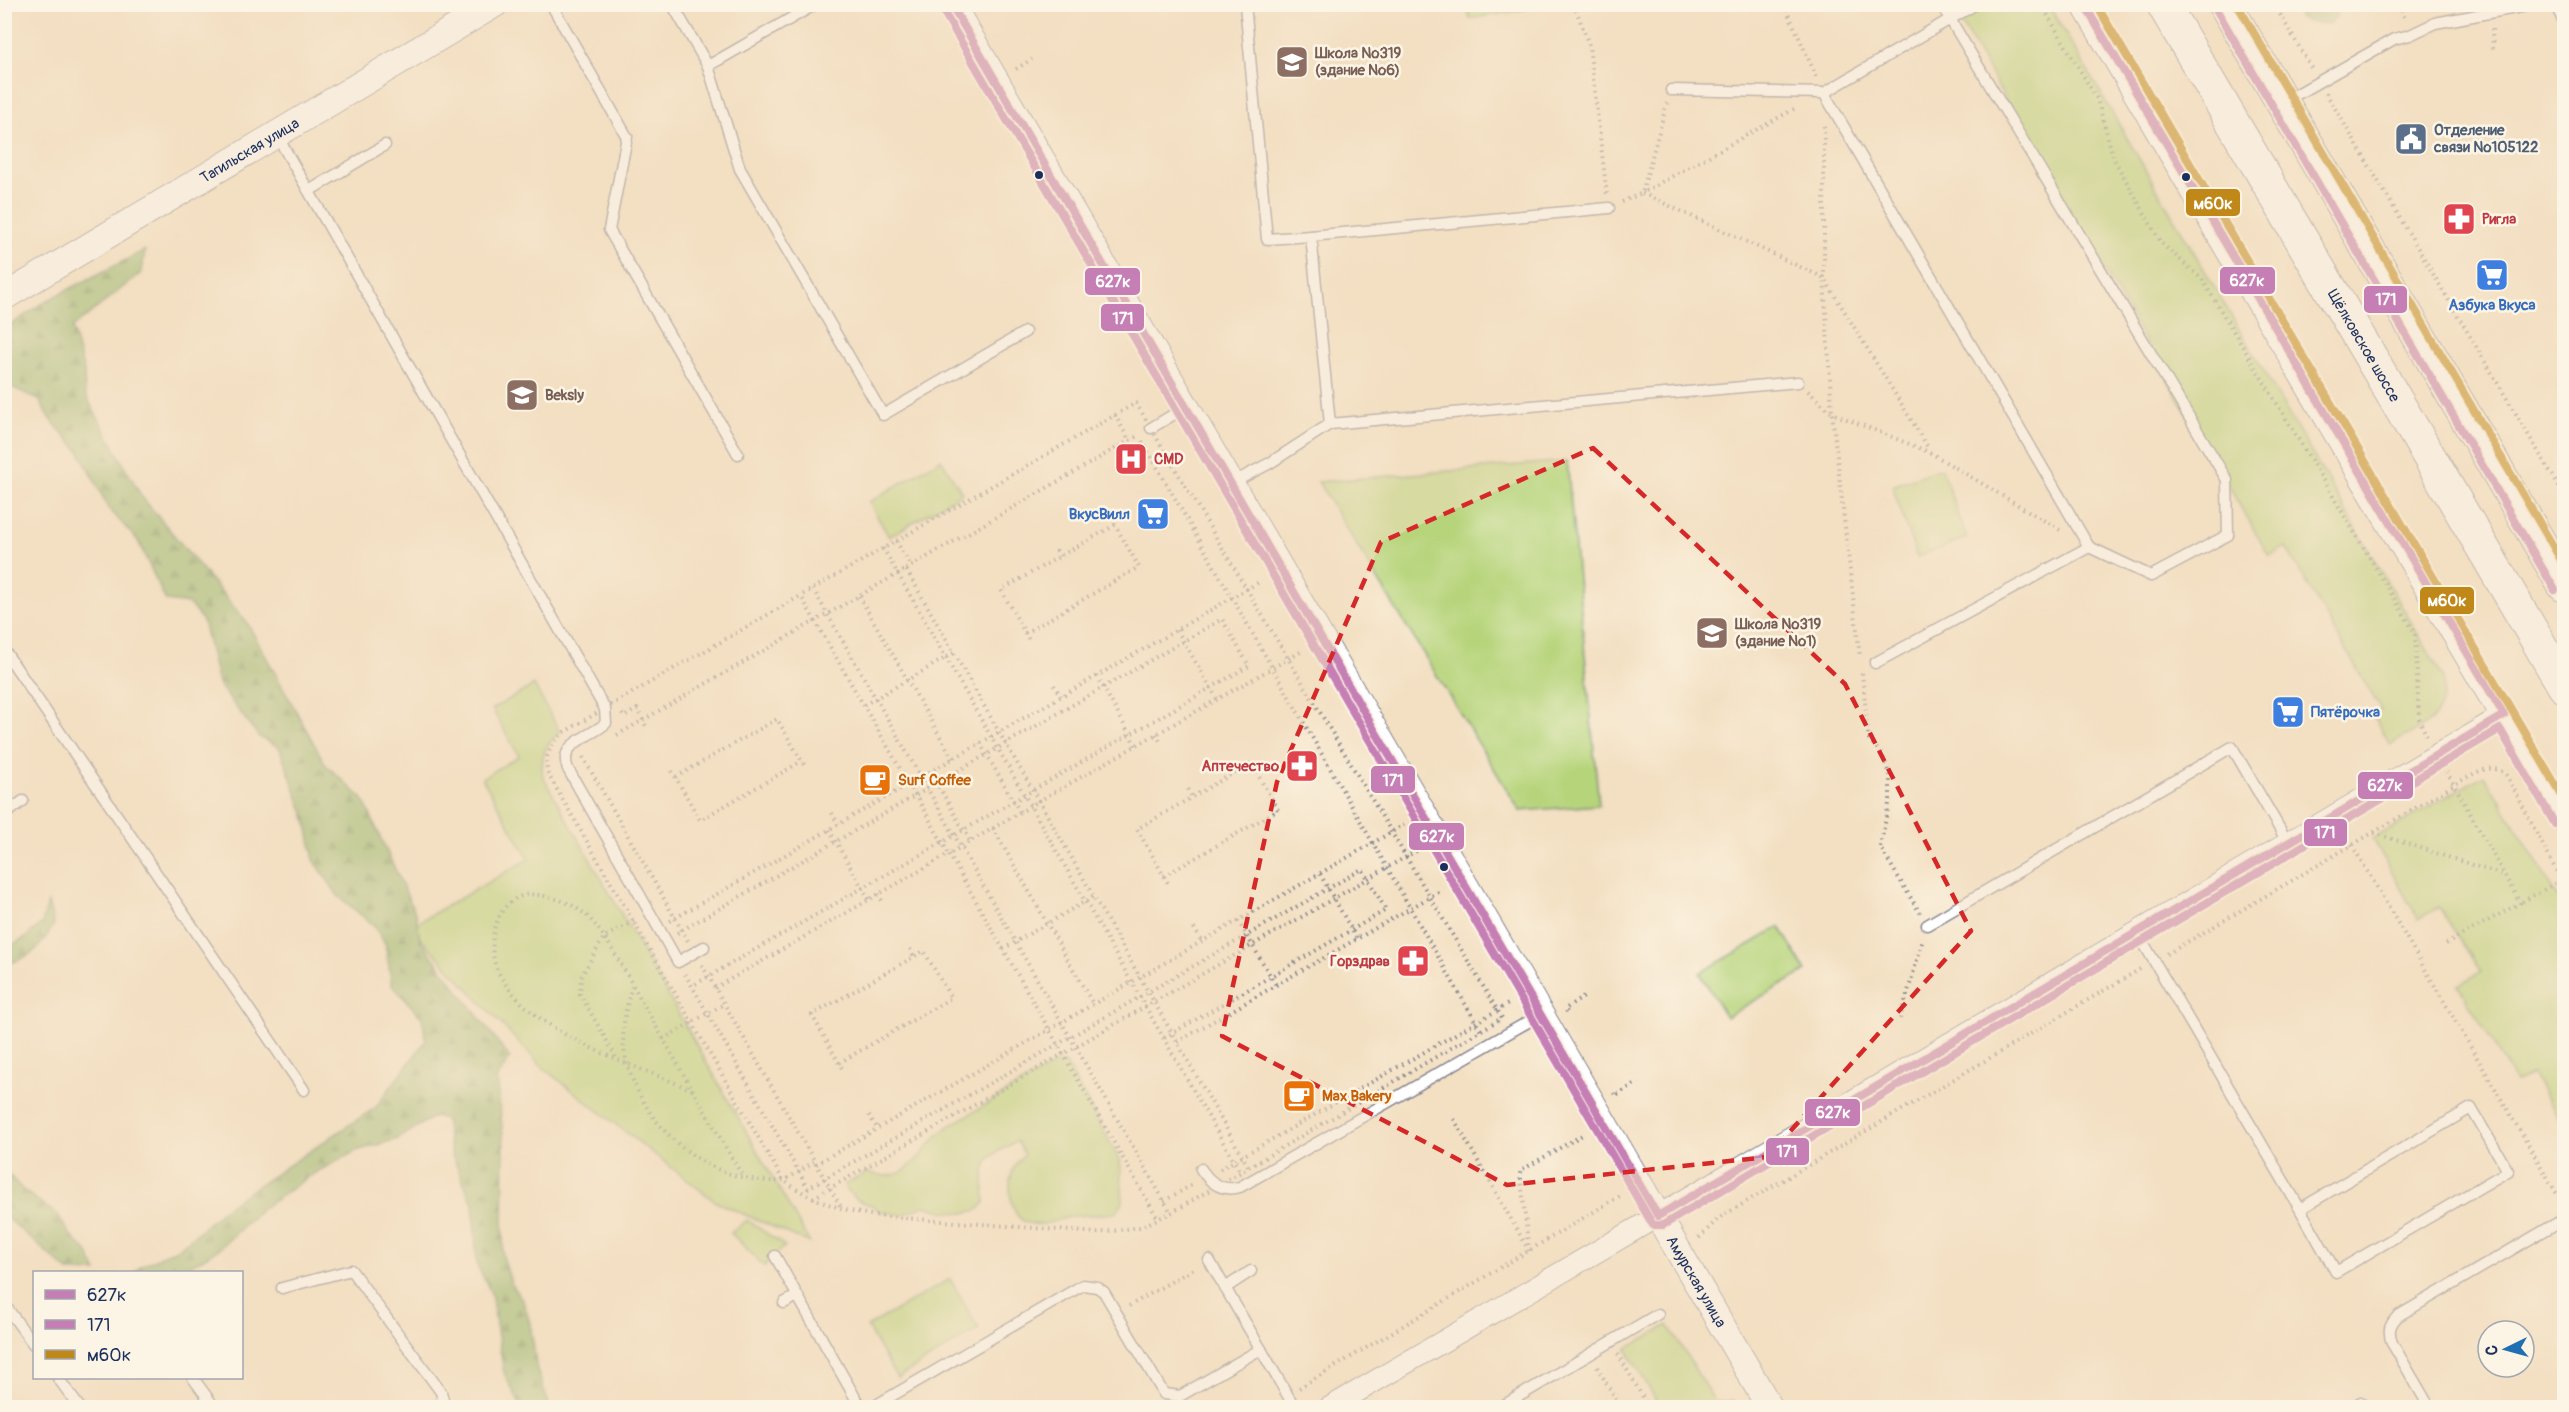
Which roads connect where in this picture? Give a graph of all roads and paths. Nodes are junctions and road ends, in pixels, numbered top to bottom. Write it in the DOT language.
graph roads {
  1 [pos="495,4"];
  2 [pos="551,4"];
  3 [pos="672,4"];
  4 [pos="816,4"];
  5 [pos="951,4"];
  6 [pos="1245,4"];
  7 [pos="1574,4"];
  8 [pos="1784,4"];
  9 [pos="1941,4"];
  10 [pos="1976,4"];
  11 [pos="2041,4"];
  12 [pos="2084,4"];
  13 [pos="2163,4"];
  14 [pos="2225,4"];
  15 [pos="2274,4"];
  16 [pos="2537,4"];
  17 [pos="2555,4"];
  18 [pos="2491,13"];
  19 [pos="1950,20"];
  20 [pos="2565,22"];
  21 [pos="2493,53"];
  22 [pos="1032,59"];
  23 [pos="708,66"];
  24 [pos="1008,75"];
  25 [pos="2319,80"];
  26 [pos="1671,90"];
  27 [pos="1824,93"];
  28 [pos="2282,102"];
  29 [pos="276,134"];
  30 [pos="385,145"];
  31 [pos="309,191"];
  32 [pos="1642,193"];
  33 [pos="1609,208"];
  34 [pos="1311,236"];
  35 [pos="1824,278"];
  36 [pos="4,297"];
  37 [pos="1025,332"];
  38 [pos="1798,382"];
  39 [pos="1186,407"];
  40 [pos="1115,415"];
  41 [pos="1330,424"];
  42 [pos="1151,428"];
  43 [pos="1139,435"];
  44 [pos="1130,440"];
  45 [pos="1929,449"];
  46 [pos="738,454"];
  47 [pos="1232,483"];
  48 [pos="2565,495"];
  49 [pos="1027,499"];
  50 [pos="1031,505"];
  51 [pos="896,541"];
  52 [pos="2089,547"];
  53 [pos="883,548"];
  54 [pos="1056,550"];
  55 [pos="1060,556"];
  56 [pos="908,567"];
  57 [pos="898,573"];
  58 [pos="1261,581"];
  59 [pos="2565,585"];
  60 [pos="813,589"];
  61 [pos="1247,589"];
  62 [pos="801,596"];
  63 [pos="859,596"];
  64 [pos="1232,597"];
  65 [pos="828,614"];
  66 [pos="815,621"];
  67 [pos="1177,630"];
  68 [pos="1025,633"];
  69 [pos="1029,640"];
  70 [pos="1184,641"];
  71 [pos="4,650"];
  72 [pos="1302,651"];
  73 [pos="954,653"];
  74 [pos="946,658"];
  75 [pos="1288,659"];
  76 [pos="1875,663"];
  77 [pos="1272,667"];
  78 [pos="1096,676"];
  79 [pos="908,680"];
  80 [pos="1054,685"];
  81 [pos="2565,686"];
  82 [pos="1103,688"];
  83 [pos="1210,688"];
  84 [pos="1061,696"];
  85 [pos="876,698"];
  86 [pos="1217,699"];
  87 [pos="864,705"];
  88 [pos="605,708"];
  89 [pos="2504,715"];
  90 [pos="999,732"];
  91 [pos="1130,734"];
  92 [pos="1156,734"];
  93 [pos="991,736"];
  94 [pos="612,738"];
  95 [pos="2429,741"];
  96 [pos="980,742"];
  97 [pos="1006,744"];
  98 [pos="1162,744"];
  99 [pos="1136,746"];
  100 [pos="998,748"];
  101 [pos="592,749"];
  102 [pos="987,754"];
  103 [pos="953,759"];
  104 [pos="802,761"];
  105 [pos="806,768"];
  106 [pos="2445,768"];
  107 [pos="672,771"];
  108 [pos="930,771"];
  109 [pos="676,777"];
  110 [pos="921,777"];
  111 [pos="937,783"];
  112 [pos="909,784"];
  113 [pos="2454,785"];
  114 [pos="928,788"];
  115 [pos="1188,789"];
  116 [pos="1033,790"];
  117 [pos="1024,795"];
  118 [pos="916,796"];
  119 [pos="1192,797"];
  120 [pos="23,801"];
  121 [pos="1014,801"];
  122 [pos="1039,801"];
  123 [pos="1031,806"];
  124 [pos="1020,812"];
  125 [pos="832,813"];
  126 [pos="4,815"];
  127 [pos="2565,819"];
  128 [pos="838,824"];
  129 [pos="1404,825"];
  130 [pos="993,828"];
  131 [pos="829,830"];
  132 [pos="964,830"];
  133 [pos="1392,832"];
  134 [pos="2373,832"];
  135 [pos="955,835"];
  136 [pos="970,841"];
  137 [pos="836,842"];
  138 [pos="942,842"];
  139 [pos="1373,843"];
  140 [pos="2288,843"];
  141 [pos="2352,845"];
  142 [pos="961,846"];
  143 [pos="1418,850"];
  144 [pos="949,854"];
  145 [pos="1408,856"];
  146 [pos="1388,868"];
  147 [pos="1320,874"];
  148 [pos="2504,875"];
  149 [pos="1164,876"];
  150 [pos="1368,879"];
  151 [pos="1168,883"];
  152 [pos="862,888"];
  153 [pos="1329,888"];
  154 [pos="1442,890"];
  155 [pos="878,894"];
  156 [pos="1431,896"];
  157 [pos="1094,897"];
  158 [pos="1334,898"];
  159 [pos="869,899"];
  160 [pos="1085,901"];
  161 [pos="2520,903"];
  162 [pos="884,904"];
  163 [pos="1410,908"];
  164 [pos="650,912"];
  165 [pos="675,918"];
  166 [pos="633,921"];
  167 [pos="1238,921"];
  168 [pos="1047,923"];
  169 [pos="1928,925"];
  170 [pos="659,927"];
  171 [pos="1194,928"];
  172 [pos="682,930"];
  173 [pos="1352,930"];
  174 [pos="2137,932"];
  175 [pos="1247,935"];
  176 [pos="604,937"];
  177 [pos="666,939"];
  178 [pos="1357,939"];
  179 [pos="1016,941"];
  180 [pos="1202,942"];
  181 [pos="2446,944"];
  182 [pos="1253,945"];
  183 [pos="910,949"];
  184 [pos="1003,949"];
  185 [pos="699,950"];
  186 [pos="914,957"];
  187 [pos="2154,961"];
  188 [pos="678,962"];
  189 [pos="1271,976"];
  190 [pos="709,977"];
  191 [pos="1140,977"];
  192 [pos="1132,982"];
  193 [pos="1276,985"];
  194 [pos="632,986"];
  195 [pos="692,986"];
  196 [pos="715,988"];
  197 [pos="1148,992"];
  198 [pos="1587,995"];
  199 [pos="1140,997"];
  200 [pos="1154,1002"];
  201 [pos="724,1004"];
  202 [pos="1093,1004"];
  203 [pos="1508,1004"];
  204 [pos="1146,1007"];
  205 [pos="1497,1010"];
  206 [pos="708,1014"];
  207 [pos="1541,1015"];
  208 [pos="1571,1019"];
  209 [pos="1062,1022"];
  210 [pos="1476,1022"];
  211 [pos="692,1023"];
  212 [pos="1049,1029"];
  213 [pos="1480,1030"];
  214 [pos="1172,1033"];
  215 [pos="1071,1037"];
  216 [pos="1164,1038"];
  217 [pos="663,1039"];
  218 [pos="1177,1042"];
  219 [pos="1058,1044"];
  220 [pos="1489,1045"];
  221 [pos="1076,1047"];
  222 [pos="1063,1054"];
  223 [pos="616,1058"];
  224 [pos="626,1062"];
  225 [pos="839,1063"];
  226 [pos="843,1070"];
  227 [pos="1638,1082"];
  228 [pos="1610,1086"];
  229 [pos="304,1090"];
  230 [pos="692,1090"];
  231 [pos="869,1115"];
  232 [pos="1454,1119"];
  233 [pos="877,1128"];
  234 [pos="1584,1134"];
  235 [pos="1242,1156"];
  236 [pos="1234,1161"];
  237 [pos="815,1163"];
  238 [pos="798,1171"];
  239 [pos="1240,1172"];
  240 [pos="1204,1173"];
  241 [pos="743,1178"];
  242 [pos="824,1178"];
  243 [pos="783,1180"];
  244 [pos="1247,1183"];
  245 [pos="1217,1186"];
  246 [pos="830,1188"];
  247 [pos="1620,1196"];
  248 [pos="813,1198"];
  249 [pos="1164,1201"];
  250 [pos="2565,1206"];
  251 [pos="2300,1209"];
  252 [pos="842,1210"];
  253 [pos="1171,1213"];
  254 [pos="1658,1216"];
  255 [pos="1158,1219"];
  256 [pos="2565,1219"];
  257 [pos="1698,1242"];
  258 [pos="1529,1251"];
  259 [pos="775,1256"];
  260 [pos="1209,1260"];
  261 [pos="1251,1271"];
  262 [pos="282,1288"];
  263 [pos="1225,1288"];
  264 [pos="797,1296"];
  265 [pos="1142,1298"];
  266 [pos="784,1303"];
  267 [pos="4,1304"];
  268 [pos="1658,1314"];
  269 [pos="1611,1342"];
  270 [pos="33,1345"];
  271 [pos="1261,1349"];
  272 [pos="1590,1354"];
  273 [pos="59,1379"];
  274 [pos="194,1379"];
  275 [pos="1288,1395"];
  276 [pos="80,1407"];
  277 [pos="215,1407"];
  278 [pos="444,1407"];
  279 [pos="861,1407"];
  280 [pos="870,1407"];
  281 [pos="1267,1407"];
  282 [pos="1295,1407"];
  283 [pos="1329,1407"];
  284 [pos="1499,1407"];
  285 [pos="1621,1407"];
  286 [pos="1649,1407"];
  287 [pos="1770,1407"];
  288 [pos="2352,1407"];
  289 [pos="2364,1407"];
  290 [pos="2430,1407"];
  1 -- 29 [label="street, Тагильская улица"];
  2 -- 46 [label="lane"];
  3 -- 23 [label="lane"];
  4 -- 23 [label="lane"];
  5 -- 39 [label="street, Амурская улица"];
  6 -- 34 [label="lane"];
  7 -- 33 [label="path"];
  8 -- 27 [label="path"];
  9 -- 19 [label="lane"];
  10 -- 19 [label="lane"];
  11 -- 95 [label="path"];
  12 -- 89 [label="street"];
  13 -- 81 [label="main road, Щёлковское шоссе"];
  14 -- 28 [label="main road"];
  15 -- 25 [label="path"];
  16 -- 18 [label="lane"];
  17 -- 20 [label="lane"];
  18 -- 21 [label="path"];
  18 -- 25 [label="lane"];
  19 -- 27 [label="lane"];
  19 -- 52 [label="lane"];
  22 -- 24 [label="path"];
  23 -- 37 [label="lane"];
  25 -- 28 [label="lane"];
  25 -- 48 [label="path"];
  26 -- 27 [label="lane"];
  26 -- 32 [label="path"];
  27 -- 32 [label="path"];
  27 -- 35 [label="path"];
  27 -- 52 [label="lane"];
  28 -- 59 [label="main road"];
  29 -- 31 [label="lane"];
  29 -- 36 [label="street, Тагильская улица"];
  30 -- 31 [label="lane"];
  31 -- 88 [label="lane"];
  32 -- 33 [label="path"];
  32 -- 35 [label="path"];
  33 -- 34 [label="lane"];
  34 -- 41 [label="lane"];
  35 -- 45 [label="path"];
  38 -- 41 [label="lane"];
  38 -- 52 [label="path"];
  39 -- 42 [label="lane"];
  39 -- 47 [label="street, Амурская улица"];
  40 -- 42 [label="path"];
  40 -- 44 [label="path"];
  40 -- 51 [label="path"];
  41 -- 47 [label="lane"];
  42 -- 43 [label="path"];
  42 -- 61 [label="path"];
  43 -- 44 [label="path"];
  43 -- 64 [label="path"];
  44 -- 49 [label="path"];
  47 -- 207 [label="street, Амурская улица"];
  49 -- 50 [label="path"];
  49 -- 56 [label="path"];
  51 -- 53 [label="path"];
  51 -- 56 [label="path"];
  52 -- 76 [label="lane"];
  53 -- 57 [label="path"];
  53 -- 60 [label="path"];
  54 -- 55 [label="path"];
  55 -- 68 [label="path"];
  55 -- 68 [label="path"];
  56 -- 57 [label="path"];
  56 -- 73 [label="path"];
  57 -- 63 [label="path"];
  57 -- 74 [label="path"];
  58 -- 61 [label="path"];
  60 -- 62 [label="path"];
  60 -- 65 [label="path"];
  61 -- 64 [label="path"];
  61 -- 75 [label="path"];
  62 -- 66 [label="path"];
  62 -- 88 [label="path"];
  63 -- 65 [label="path"];
  63 -- 79 [label="path"];
  64 -- 67 [label="path"];
  64 -- 77 [label="path"];
  65 -- 66 [label="path"];
  65 -- 85 [label="path"];
  66 -- 87 [label="path"];
  66 -- 94 [label="path"];
  67 -- 70 [label="path"];
  67 -- 78 [label="path"];
  68 -- 69 [label="path"];
  70 -- 82 [label="path"];
  70 -- 83 [label="path"];
  70 -- 83 [label="path"];
  71 -- 229 [label="lane"];
  72 -- 75 [label="path"];
  73 -- 74 [label="path"];
  73 -- 90 [label="path"];
  74 -- 79 [label="path"];
  74 -- 93 [label="path"];
  75 -- 77 [label="path"];
  75 -- 133 [label="path"];
  77 -- 86 [label="path"];
  77 -- 139 [label="path"];
  78 -- 82 [label="path"];
  78 -- 84 [label="path"];
  79 -- 85 [label="path"];
  79 -- 103 [label="path"];
  80 -- 84 [label="path"];
  82 -- 91 [label="path"];
  82 -- 97 [label="path"];
  83 -- 86 [label="path"];
  83 -- 91 [label="path"];
  84 -- 90 [label="path"];
  85 -- 87 [label="path"];
  85 -- 110 [label="path"];
  86 -- 92 [label="path"];
  87 -- 112 [label="path"];
  88 -- 164 [label="lane"];
  88 -- 166 [label="path"];
  89 -- 127 [label="street"];
  89 -- 140 [label="street"];
  90 -- 93 [label="path"];
  90 -- 97 [label="path"];
  91 -- 99 [label="path"];
  91 -- 116 [label="path"];
  92 -- 98 [label="path"];
  92 -- 99 [label="path"];
  93 -- 96 [label="path"];
  93 -- 100 [label="path"];
  96 -- 102 [label="path"];
  96 -- 103 [label="path"];
  97 -- 100 [label="path"];
  97 -- 116 [label="path"];
  99 -- 122 [label="path"];
  100 -- 102 [label="path"];
  100 -- 117 [label="path"];
  101 -- 165 [label="path"];
  102 -- 111 [label="path"];
  102 -- 121 [label="path"];
  103 -- 108 [label="path"];
  104 -- 105 [label="path"];
  104 -- 109 [label="path"];
  104 -- 109 [label="path"];
  106 -- 113 [label="path"];
  107 -- 109 [label="path"];
  108 -- 110 [label="path"];
  108 -- 111 [label="path"];
  110 -- 112 [label="path"];
  110 -- 114 [label="path"];
  111 -- 114 [label="path"];
  111 -- 132 [label="path"];
  112 -- 118 [label="path"];
  112 -- 128 [label="path"];
  113 -- 134 [label="path"];
  113 -- 148 [label="path"];
  113 -- 161 [label="path"];
  114 -- 118 [label="path"];
  114 -- 135 [label="path"];
  115 -- 119 [label="path"];
  116 -- 117 [label="path"];
  116 -- 122 [label="path"];
  117 -- 121 [label="path"];
  117 -- 123 [label="path"];
  118 -- 137 [label="path"];
  118 -- 138 [label="path"];
  119 -- 149 [label="path"];
  119 -- 149 [label="path"];
  120 -- 126 [label="lane"];
  121 -- 124 [label="path"];
  121 -- 132 [label="path"];
  122 -- 123 [label="path"];
  122 -- 157 [label="path"];
  123 -- 124 [label="path"];
  123 -- 160 [label="path"];
  124 -- 130 [label="path"];
  125 -- 128 [label="path"];
  128 -- 131 [label="path"];
  129 -- 133 [label="path"];
  130 -- 136 [label="path"];
  130 -- 168 [label="path"];
  131 -- 137 [label="path"];
  131 -- 165 [label="path"];
  132 -- 135 [label="path"];
  132 -- 136 [label="path"];
  133 -- 139 [label="path"];
  133 -- 145 [label="path"];
  134 -- 141 [label="path"];
  134 -- 148 [label="path"];
  135 -- 138 [label="path"];
  135 -- 142 [label="path"];
  136 -- 142 [label="path"];
  137 -- 152 [label="path"];
  137 -- 172 [label="path"];
  138 -- 144 [label="path"];
  138 -- 152 [label="path"];
  139 -- 146 [label="path"];
  139 -- 147 [label="path"];
  140 -- 169 [label="lane"];
  140 -- 174 [label="street"];
  141 -- 187 [label="path"];
  141 -- 250 [label="path"];
  142 -- 144 [label="path"];
  142 -- 179 [label="path"];
  143 -- 145 [label="path"];
  144 -- 155 [label="path"];
  144 -- 184 [label="path"];
  145 -- 146 [label="path"];
  145 -- 156 [label="path"];
  146 -- 150 [label="path"];
  146 -- 163 [label="path"];
  147 -- 153 [label="path"];
  147 -- 167 [label="path"];
  148 -- 161 [label="path"];
  149 -- 151 [label="path"];
  150 -- 153 [label="path"];
  150 -- 158 [label="path"];
  150 -- 173 [label="path"];
  152 -- 159 [label="path"];
  152 -- 190 [label="path"];
  153 -- 158 [label="path"];
  153 -- 175 [label="path"];
  154 -- 156 [label="path"];
  155 -- 159 [label="path"];
  155 -- 162 [label="path"];
  156 -- 163 [label="path"];
  156 -- 205 [label="path"];
  157 -- 160 [label="path"];
  157 -- 191 [label="path"];
  158 -- 173 [label="path"];
  158 -- 182 [label="path"];
  159 -- 196 [label="path"];
  160 -- 168 [label="path"];
  160 -- 192 [label="path"];
  161 -- 181 [label="path"];
  163 -- 178 [label="path"];
  163 -- 210 [label="path"];
  164 -- 166 [label="path"];
  164 -- 170 [label="lane"];
  165 -- 170 [label="path"];
  165 -- 172 [label="path"];
  166 -- 176 [label="path"];
  166 -- 211 [label="path"];
  167 -- 175 [label="path"];
  167 -- 180 [label="path"];
  168 -- 179 [label="path"];
  168 -- 202 [label="path"];
  170 -- 177 [label="lane"];
  171 -- 180 [label="path"];
  172 -- 177 [label="path"];
  172 -- 185 [label="path"];
  173 -- 178 [label="path"];
  173 -- 189 [label="path"];
  174 -- 187 [label="lane"];
  174 -- 254 [label="street"];
  175 -- 182 [label="path"];
  175 -- 197 [label="path"];
  176 -- 194 [label="path"];
  176 -- 223 [label="path"];
  176 -- 223 [label="path"];
  177 -- 188 [label="lane"];
  178 -- 193 [label="path"];
  179 -- 184 [label="path"];
  179 -- 209 [label="path"];
  180 -- 191 [label="path"];
  182 -- 189 [label="path"];
  182 -- 200 [label="path"];
  183 -- 186 [label="path"];
  184 -- 212 [label="path"];
  185 -- 188 [label="lane"];
  185 -- 190 [label="path"];
  186 -- 225 [label="path"];
  186 -- 225 [label="path"];
  187 -- 251 [label="lane"];
  187 -- 257 [label="path"];
  188 -- 195 [label="path"];
  189 -- 193 [label="path"];
  189 -- 214 [label="path"];
  190 -- 195 [label="path"];
  190 -- 196 [label="path"];
  191 -- 192 [label="path"];
  191 -- 197 [label="path"];
  192 -- 199 [label="path"];
  192 -- 202 [label="path"];
  193 -- 218 [label="path"];
  194 -- 217 [label="path"];
  194 -- 224 [label="path"];
  195 -- 206 [label="path"];
  196 -- 201 [label="path"];
  197 -- 199 [label="path"];
  197 -- 200 [label="path"];
  198 -- 208 [label="path"];
  199 -- 204 [label="path"];
  199 -- 215 [label="path"];
  200 -- 204 [label="path"];
  200 -- 214 [label="path"];
  201 -- 206 [label="path"];
  201 -- 237 [label="path"];
  202 -- 209 [label="path"];
  203 -- 205 [label="path"];
  204 -- 216 [label="path"];
  204 -- 221 [label="path"];
  205 -- 210 [label="path"];
  205 -- 213 [label="path"];
  206 -- 211 [label="path"];
  206 -- 238 [label="path"];
  207 -- 220 [label="lane"];
  207 -- 254 [label="street, Амурская улица"];
  209 -- 212 [label="path"];
  209 -- 215 [label="path"];
  210 -- 213 [label="path"];
  210 -- 235 [label="path"];
  211 -- 217 [label="path"];
  211 -- 243 [label="path"];
  212 -- 219 [label="path"];
  212 -- 233 [label="path"];
  213 -- 220 [label="path"];
  213 -- 239 [label="path"];
  214 -- 216 [label="path"];
  214 -- 218 [label="path"];
  215 -- 219 [label="path"];
  215 -- 221 [label="path"];
  216 -- 236 [label="path"];
  217 -- 230 [label="path"];
  218 -- 235 [label="path"];
  219 -- 222 [label="path"];
  219 -- 242 [label="path"];
  220 -- 244 [label="lane"];
  221 -- 222 [label="path"];
  221 -- 249 [label="path"];
  222 -- 246 [label="path"];
  222 -- 255 [label="path"];
  223 -- 224 [label="path"];
  224 -- 230 [label="path"];
  224 -- 241 [label="path"];
  225 -- 226 [label="path"];
  227 -- 228 [label="path"];
  230 -- 241 [label="path"];
  231 -- 233 [label="path"];
  232 -- 258 [label="path"];
  233 -- 237 [label="path"];
  234 -- 258 [label="path"];
  235 -- 236 [label="path"];
  236 -- 239 [label="path"];
  236 -- 240 [label="path"];
  237 -- 238 [label="path"];
  237 -- 242 [label="path"];
  238 -- 242 [label="path"];
  238 -- 243 [label="path"];
  239 -- 244 [label="path"];
  239 -- 245 [label="path"];
  240 -- 245 [label="lane"];
  240 -- 249 [label="path"];
  241 -- 243 [label="path"];
  242 -- 246 [label="path"];
  243 -- 248 [label="path"];
  244 -- 245 [label="lane"];
  245 -- 253 [label="path"];
  246 -- 248 [label="path"];
  246 -- 252 [label="path"];
  247 -- 258 [label="path"];
  248 -- 252 [label="path"];
  249 -- 253 [label="path"];
  251 -- 251 [label="lane"];
  252 -- 255 [label="path"];
  253 -- 255 [label="path"];
  254 -- 283 [label="street"];
  254 -- 287 [label="street, Амурская улица"];
  256 -- 290 [label="lane"];
  258 -- 275 [label="path"];
  259 -- 264 [label="lane"];
  260 -- 263 [label="lane"];
  260 -- 265 [label="path"];
  261 -- 263 [label="lane"];
  262 -- 278 [label="lane"];
  263 -- 271 [label="lane"];
  264 -- 266 [label="lane"];
  264 -- 279 [label="lane"];
  267 -- 270 [label="lane"];
  268 -- 269 [label="lane"];
  269 -- 272 [label="lane"];
  269 -- 286 [label="path"];
  271 -- 275 [label="lane"];
  271 -- 280 [label="lane"];
  272 -- 284 [label="lane"];
  272 -- 285 [label="path"];
  273 -- 276 [label="lane"];
  274 -- 277 [label="lane"];
  275 -- 281 [label="path"];
  275 -- 282 [label="lane"];
  288 -- 289 [label="lane"];
}
